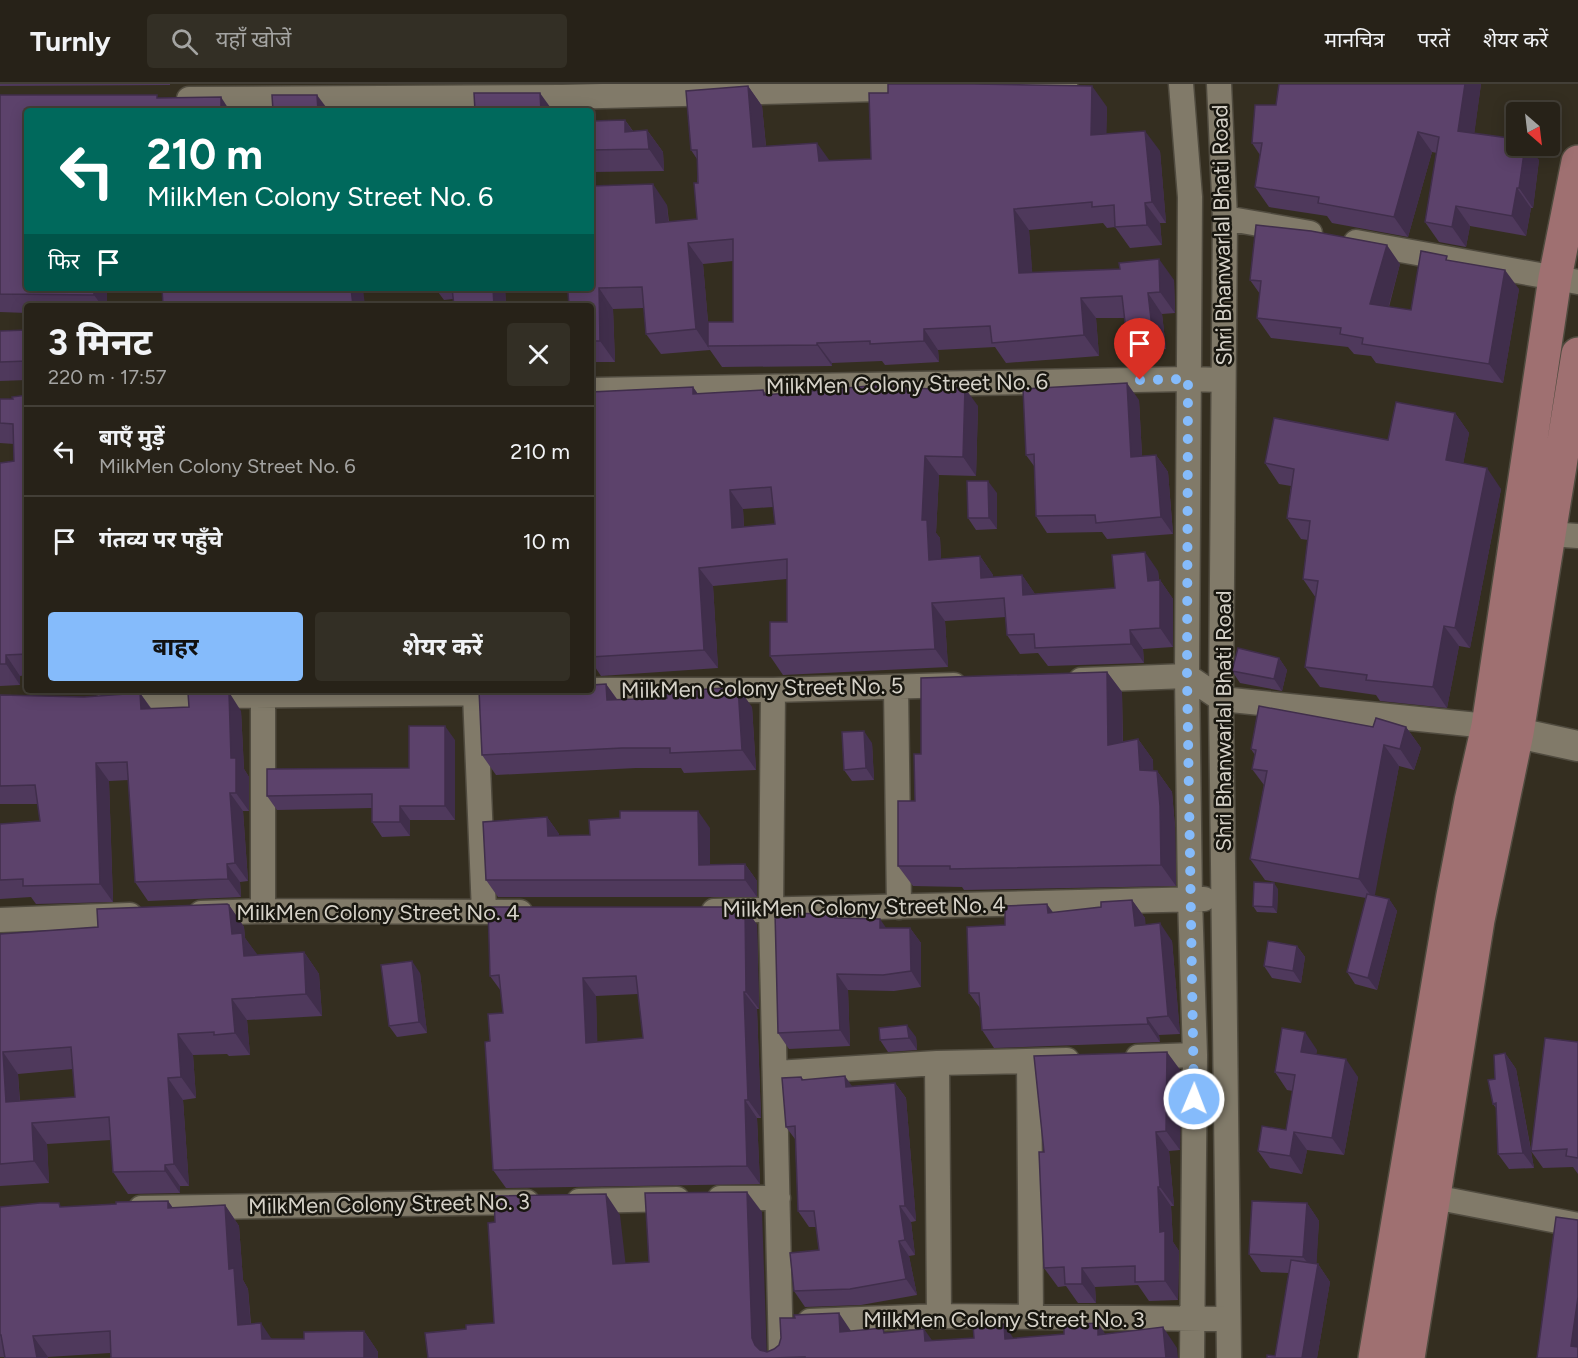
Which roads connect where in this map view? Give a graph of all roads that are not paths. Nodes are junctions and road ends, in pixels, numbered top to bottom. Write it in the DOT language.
graph roads {
  1 [pos="1065,84"];
  2 [pos="1181,84"];
  3 [pos="1220,84"];
  4 [pos="972,87"];
  5 [pos="761,88"];
  6 [pos="937,88"];
  7 [pos="167,99"];
  8 [pos="562,104"];
  9 [pos="1578,162"];
  10 [pos="1225,218"];
  11 [pos="1567,280"];
  12 [pos="1578,354"];
  13 [pos="1188,379"];
  14 [pos="1223,380"];
  15 [pos="594,390"];
  16 [pos="1563,535"];
  17 [pos="1187,676"];
  18 [pos="1059,681"];
  19 [pos="977,684"];
  20 [pos="896,688"];
  21 [pos="773,690"];
  22 [pos="594,691"];
  23 [pos="505,693"];
  24 [pos="475,694"];
  25 [pos="263,695"];
  26 [pos="84,698"];
  27 [pos="1221,699"];
  28 [pos="1502,730"];
  29 [pos="1578,746"];
  30 [pos="1190,899"];
  31 [pos="1224,899"];
  32 [pos="899,907"];
  33 [pos="263,911"];
  34 [pos="687,911"];
  35 [pos="771,911"];
  36 [pos="483,912"];
  37 [pos="543,912"];
  38 [pos="156,914"];
  39 [pos="180,914"];
  40 [pos="0,920"];
  41 [pos="1195,1055"];
  42 [pos="1112,1058"];
  43 [pos="1088,1059"];
  44 [pos="1029,1062"];
  45 [pos="937,1063"];
  46 [pos="776,1073"];
  47 [pos="1434,1197"];
  48 [pos="778,1198"];
  49 [pos="120,1208"];
  50 [pos="1578,1225"];
  51 [pos="939,1316"];
  52 [pos="1030,1317"];
  53 [pos="1227,1318"];
  54 [pos="1191,1319"];
  55 [pos="781,1322"];
  56 [pos="781,1358"];
  57 [pos="1192,1358"];
  58 [pos="1229,1358"];
  59 [pos="1375,1358"];
  60 [pos="1408,1358"];
  1 -- 4 [label="street"];
  2 -- 13 [label="street, Shri Bhanwarlal Bhati Road"];
  3 -- 10 [label="street, Shri Bhanwarlal Bhati Road"];
  5 -- 6 [label="street"];
  5 -- 8 [label="street"];
  7 -- 8 [label="street"];
  9 -- 11 [label="main road"];
  10 -- 11 [label="street"];
  10 -- 14 [label="street, Shri Bhanwarlal Bhati Road"];
  11 -- 28 [label="main road"];
  12 -- 16 [label="main road"];
  13 -- 14 [label="street, MilkMen Colony Street No. 6"];
  13 -- 15 [label="street, MilkMen Colony Street No. 6"];
  13 -- 17 [label="street, Shri Bhanwarlal Bhati Road"];
  14 -- 27 [label="street, Shri Bhanwarlal Bhati Road"];
  16 -- 28 [label="main road"];
  17 -- 18 [label="street"];
  17 -- 27 [label="street"];
  17 -- 30 [label="street, Shri Bhanwarlal Bhati Road"];
  19 -- 20 [label="street, MilkMen Colony Street No. 5"];
  20 -- 21 [label="street, MilkMen Colony Street No. 5"];
  20 -- 32 [label="street"];
  21 -- 22 [label="street, MilkMen Colony Street No. 5"];
  21 -- 35 [label="street"];
  23 -- 24 [label="street, MilkMen Colony Street No. 5"];
  24 -- 25 [label="street, MilkMen Colony Street No. 5"];
  24 -- 36 [label="street"];
  25 -- 26 [label="street, MilkMen Colony Street No. 5"];
  25 -- 33 [label="street"];
  27 -- 28 [label="street"];
  27 -- 31 [label="street, Shri Bhanwarlal Bhati Road"];
  28 -- 29 [label="street"];
  28 -- 47 [label="main road"];
  28 -- 59 [label="main road"];
  30 -- 31 [label="street, MilkMen Colony Street No. 4"];
  30 -- 32 [label="street, MilkMen Colony Street No. 4"];
  30 -- 41 [label="street, Shri Bhanwarlal Bhati Road"];
  31 -- 53 [label="street, Shri Bhanwarlal Bhati Road"];
  32 -- 35 [label="street, MilkMen Colony Street No. 4"];
  33 -- 36 [label="street, MilkMen Colony Street No. 4"];
  33 -- 39 [label="street, MilkMen Colony Street No. 4"];
  34 -- 35 [label="street, MilkMen Colony Street No. 4"];
  35 -- 46 [label="street"];
  36 -- 37 [label="street, MilkMen Colony Street No. 4"];
  38 -- 40 [label="street"];
  41 -- 42 [label="street"];
  41 -- 54 [label="street, Shri Bhanwarlal Bhati Road"];
  43 -- 44 [label="street"];
  44 -- 45 [label="street"];
  44 -- 52 [label="street"];
  45 -- 46 [label="street"];
  45 -- 51 [label="street"];
  46 -- 48 [label="street"];
  47 -- 50 [label="street"];
  47 -- 60 [label="main road"];
  48 -- 49 [label="street, MilkMen Colony Street No. 3"];
  48 -- 55 [label="street"];
  51 -- 52 [label="street, MilkMen Colony Street No. 3"];
  51 -- 55 [label="street, MilkMen Colony Street No. 3"];
  52 -- 54 [label="street, MilkMen Colony Street No. 3"];
  53 -- 54 [label="street, MilkMen Colony Street No. 3"];
  53 -- 58 [label="street, Shri Bhanwarlal Bhati Road"];
  54 -- 57 [label="street, Shri Bhanwarlal Bhati Road"];
  55 -- 56 [label="street"];
}
